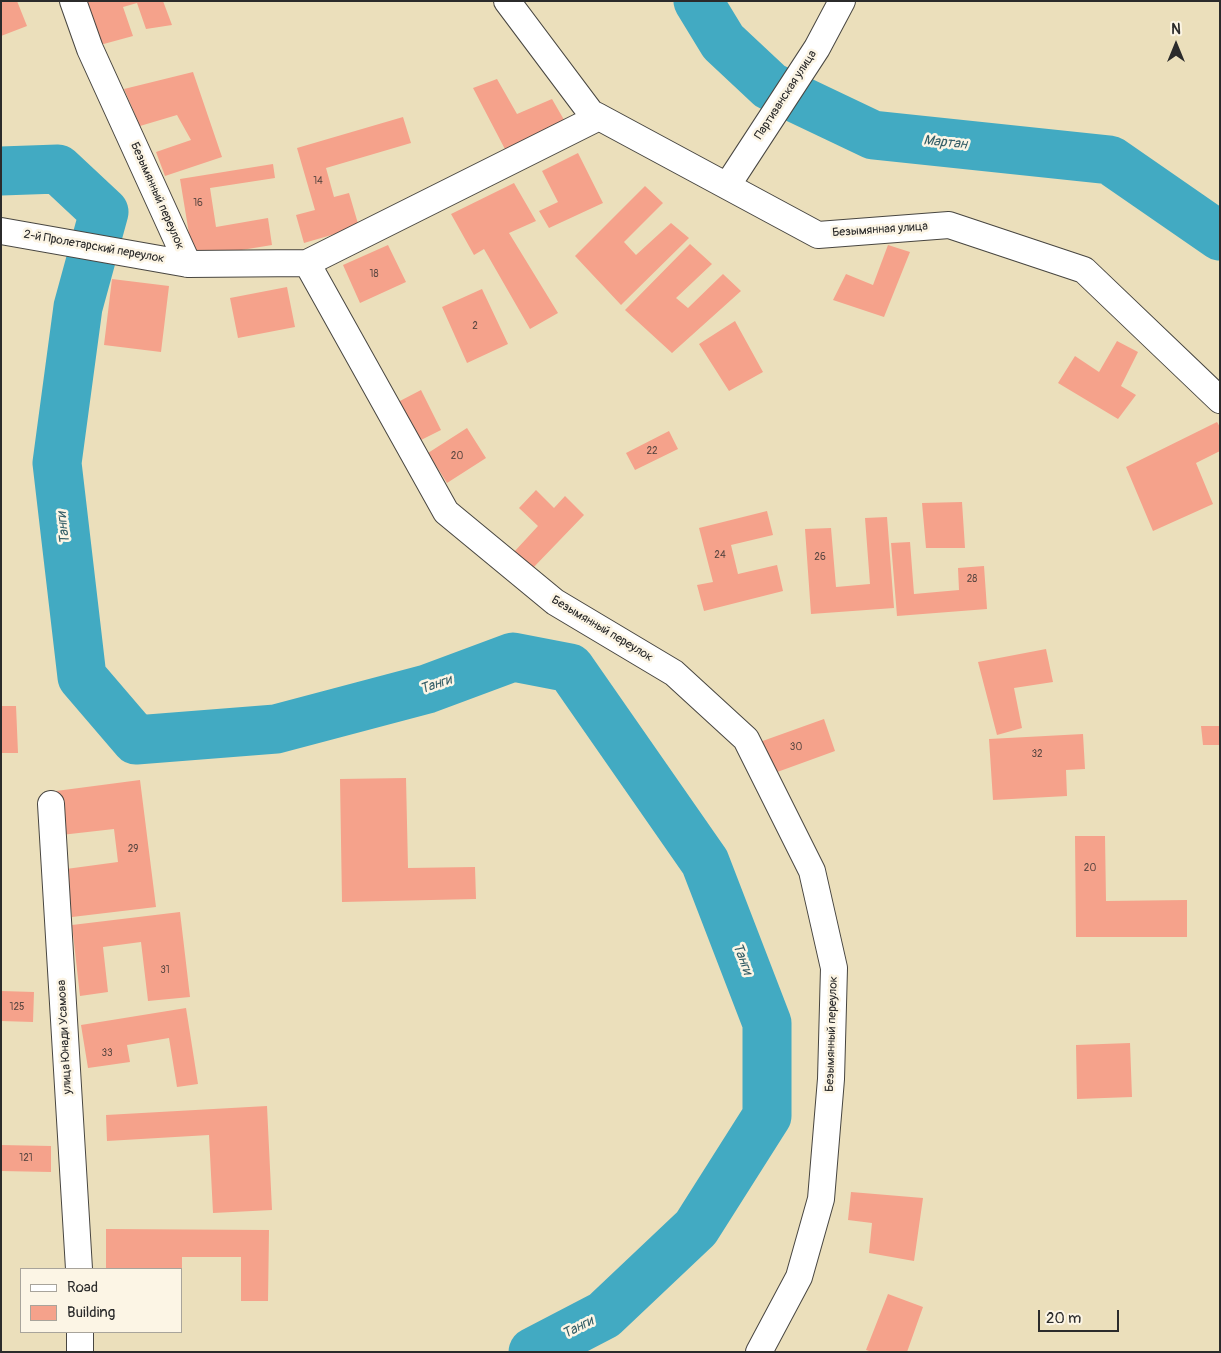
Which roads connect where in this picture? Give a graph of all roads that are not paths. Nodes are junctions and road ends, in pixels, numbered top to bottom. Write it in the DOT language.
graph roads {
  1 [pos="73,1"];
  2 [pos="507,1"];
  3 [pos="842,1"];
  4 [pos="599,117"];
  5 [pos="727,186"];
  6 [pos="1,231"];
  7 [pos="307,263"];
  8 [pos="186,264"];
  9 [pos="1220,400"];
  10 [pos="51,804"];
  11 [pos="79,1268"];
  12 [pos="80,1333"];
  13 [pos="80,1352"];
  14 [pos="759,1352"];
  1 -- 8 [label="street, Безымянный переулок"];
  2 -- 4 [label="street, Безымянная улица"];
  3 -- 5 [label="street, Партизанская улица"];
  4 -- 5 [label="street, Безымянная улица"];
  4 -- 7 [label="street"];
  5 -- 9 [label="street, Безымянная улица"];
  6 -- 8 [label="street, 2-й Пролетарский переулок"];
  7 -- 8 [label="street, Безымянный переулок"];
  7 -- 14 [label="street, Безымянный переулок"];
  10 -- 11 [label="street, улица Юнади Усамова"];
  12 -- 13 [label="street"];
}
